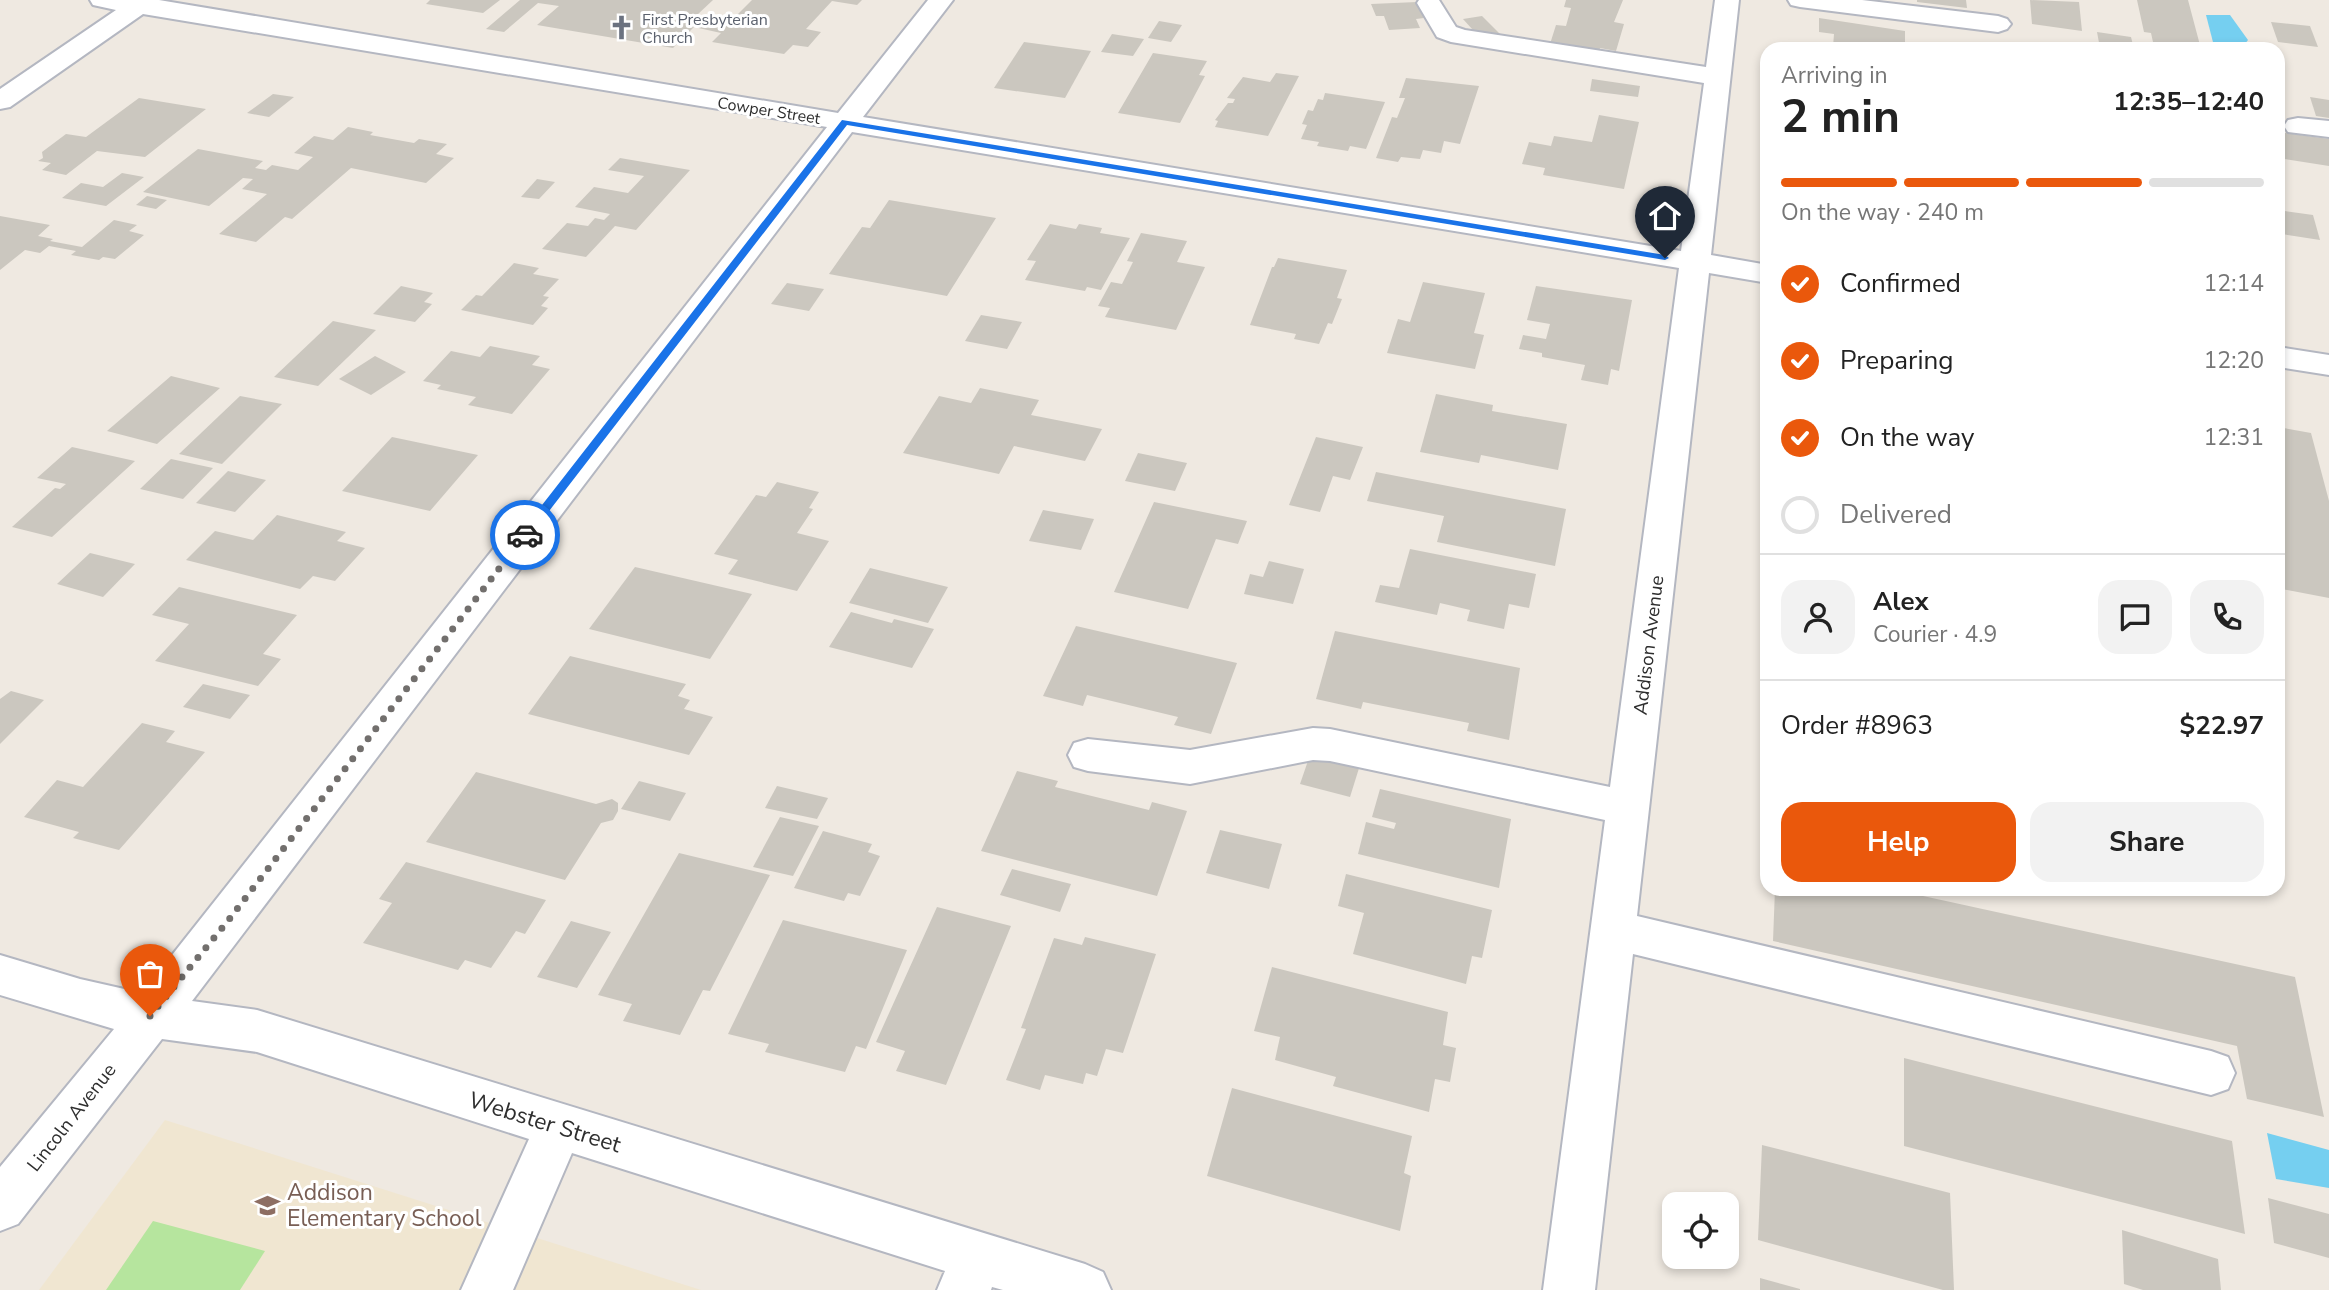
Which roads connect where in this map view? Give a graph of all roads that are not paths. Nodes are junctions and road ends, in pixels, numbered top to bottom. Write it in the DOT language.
graph roads {
  1 [pos="102,0"];
  2 [pos="941,0"];
  3 [pos="1727,0"];
  4 [pos="1800,0"];
  5 [pos="142,3"];
  6 [pos="1429,3"];
  7 [pos="287,8"];
  8 [pos="1998,24"];
  9 [pos="261,26"];
  10 [pos="1718,77"];
  11 [pos="0,101"];
  12 [pos="845,122"];
  13 [pos="2298,126"];
  14 [pos="2329,129"];
  15 [pos="1695,263"];
  16 [pos="1760,273"];
  17 [pos="2285,358"];
  18 [pos="2329,365"];
  19 [pos="1088,755"];
  20 [pos="1628,808"];
  21 [pos="1613,930"];
  22 [pos="0,975"];
  23 [pos="150,1016"];
  24 [pos="2211,1073"];
  25 [pos="559,1126"];
  26 [pos="0,1206"];
  27 [pos="971,1274"];
  28 [pos="487,1290"];
  29 [pos="1085,1290"];
  30 [pos="1569,1290"];
  1 -- 5 [label="street, Cowper Street"];
  2 -- 12 [label="street, Lincoln Avenue"];
  3 -- 10 [label="street, Addison Avenue"];
  4 -- 8 [label="street"];
  5 -- 9 [label="street, Cowper Street"];
  5 -- 11 [label="street"];
  6 -- 10 [label="street"];
  7 -- 9 [label="street"];
  9 -- 12 [label="street, Cowper Street"];
  10 -- 15 [label="street, Addison Avenue"];
  12 -- 15 [label="street, Cowper Street"];
  12 -- 23 [label="street, Lincoln Avenue"];
  13 -- 14 [label="street"];
  15 -- 16 [label="street, Cowper Street"];
  15 -- 20 [label="street, Addison Avenue"];
  17 -- 18 [label="street"];
  19 -- 20 [label="street"];
  20 -- 21 [label="street, Addison Avenue"];
  21 -- 24 [label="street"];
  21 -- 30 [label="street, Addison Avenue"];
  22 -- 23 [label="street, Webster Street"];
  23 -- 25 [label="street, Webster Street"];
  23 -- 26 [label="street, Lincoln Avenue"];
  25 -- 27 [label="street, Webster Street"];
  25 -- 28 [label="street"];
  27 -- 29 [label="street, Webster Street"];
}
